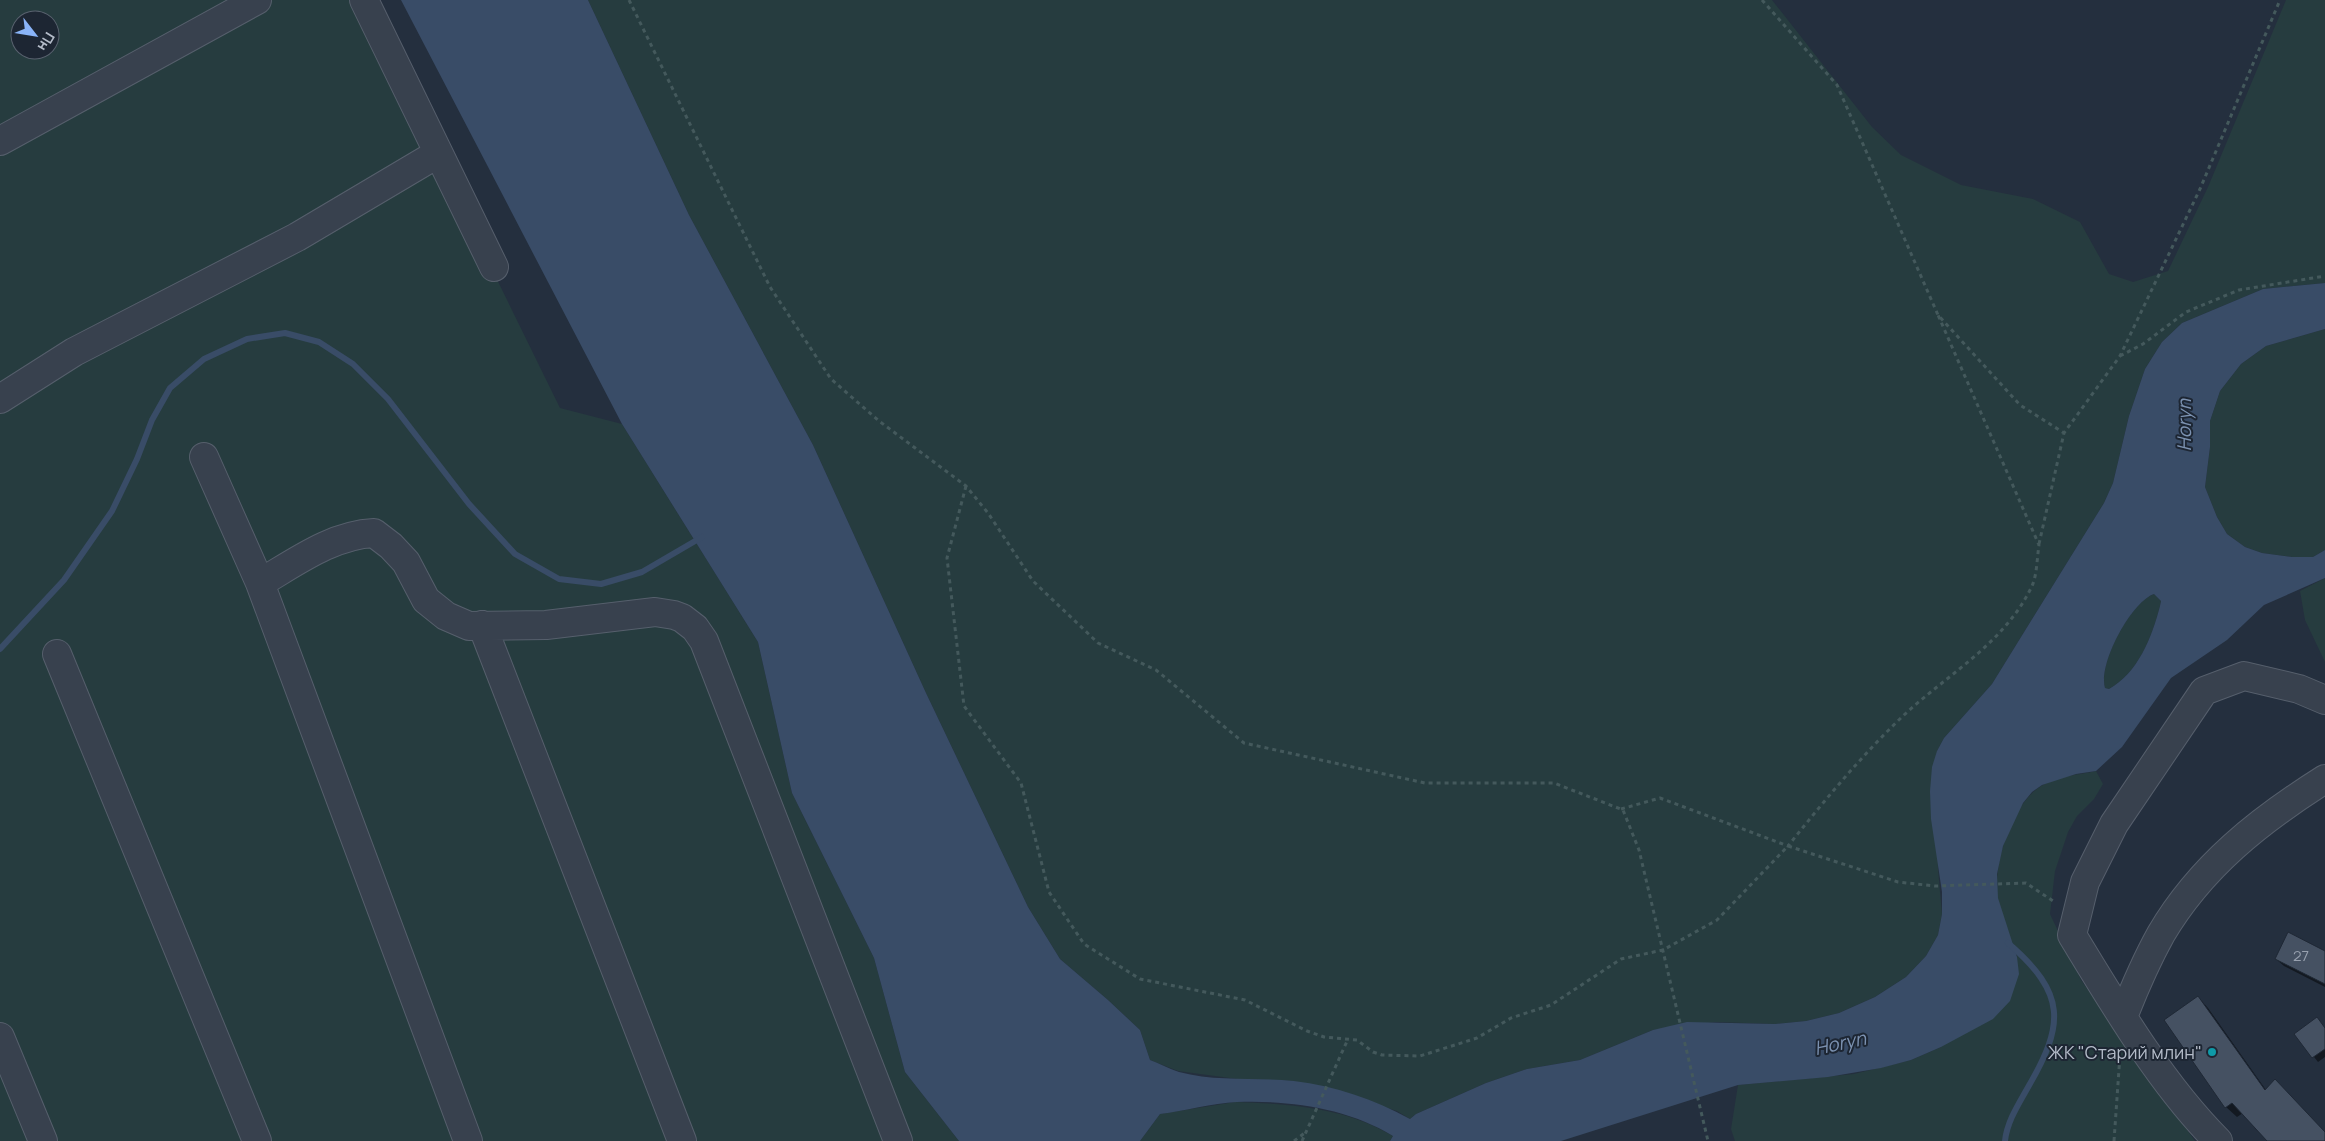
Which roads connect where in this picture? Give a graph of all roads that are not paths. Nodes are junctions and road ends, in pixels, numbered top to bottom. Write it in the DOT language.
graph roads {
  1 [pos="258,0"];
  2 [pos="364,0"];
  3 [pos="0,141"];
  4 [pos="437,154"];
  5 [pos="494,268"];
  6 [pos="0,398"];
  7 [pos="204,457"];
  8 [pos="260,583"];
  9 [pos="482,625"];
  10 [pos="57,654"];
  11 [pos="2325,700"];
  12 [pos="2325,779"];
  13 [pos="2123,1017"];
  14 [pos="0,1037"];
  15 [pos="43,1141"];
  16 [pos="257,1141"];
  17 [pos="468,1141"];
  18 [pos="682,1141"];
  19 [pos="898,1141"];
  20 [pos="2218,1141"];
  1 -- 3 [label="street"];
  2 -- 4 [label="street"];
  4 -- 5 [label="street"];
  4 -- 6 [label="street"];
  7 -- 8 [label="street"];
  8 -- 9 [label="street"];
  8 -- 17 [label="street"];
  9 -- 18 [label="street"];
  9 -- 19 [label="street"];
  10 -- 16 [label="street"];
  11 -- 13 [label="street"];
  12 -- 13 [label="street"];
  13 -- 20 [label="street"];
  14 -- 15 [label="street"];
}
